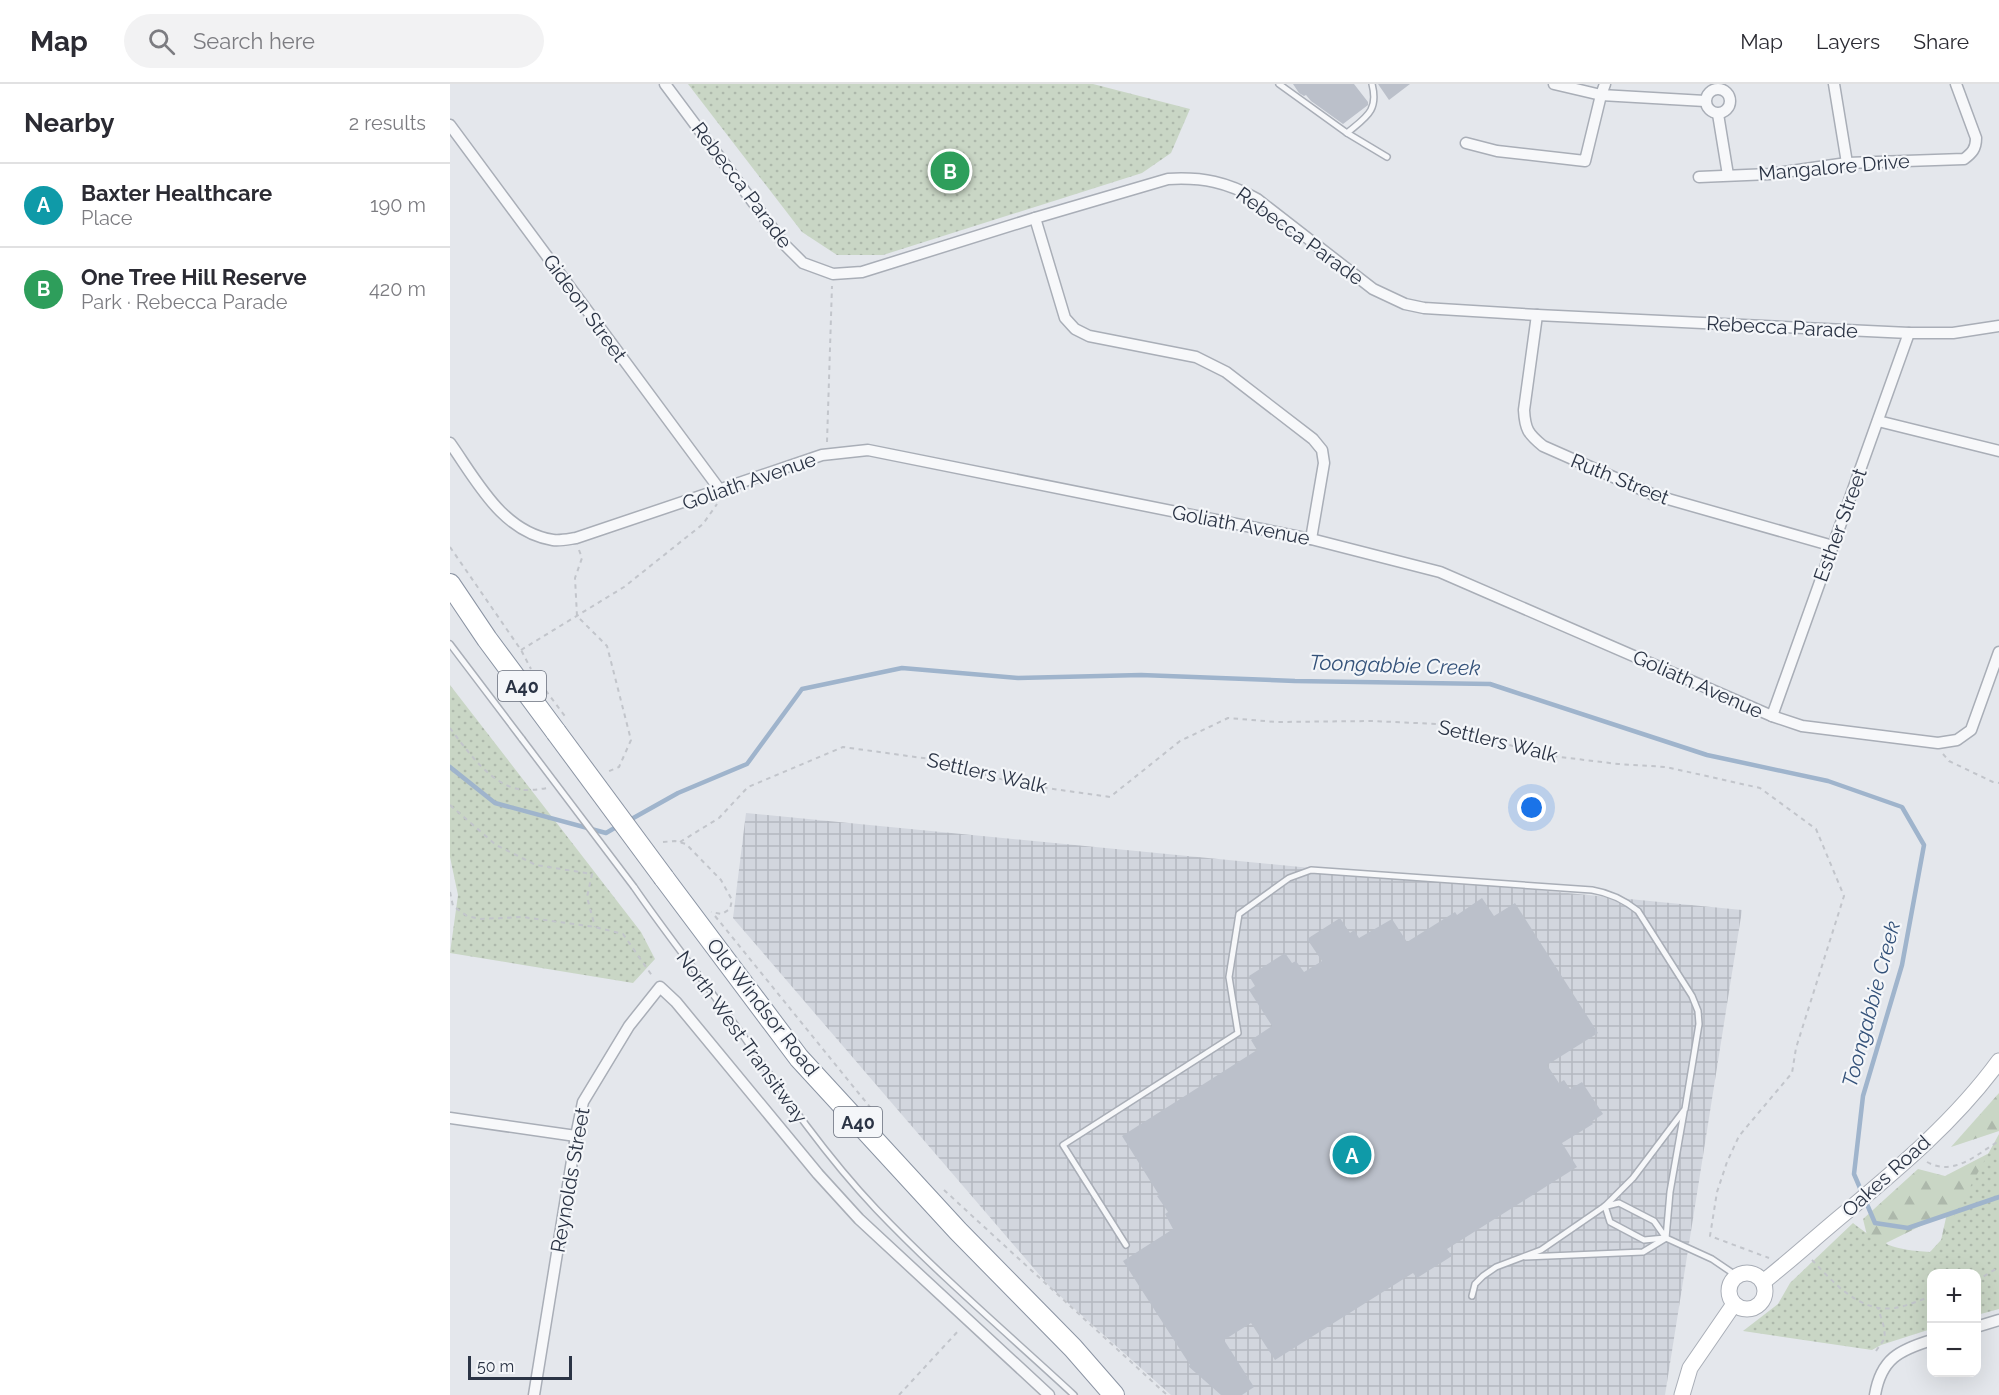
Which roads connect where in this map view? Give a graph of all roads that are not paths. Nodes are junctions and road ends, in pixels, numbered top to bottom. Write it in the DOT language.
graph roads {
  1 [pos="665,84"];
  2 [pos="1279,84"];
  3 [pos="1372,84"];
  4 [pos="1554,84"];
  5 [pos="1605,84"];
  6 [pos="1834,84"];
  7 [pos="1956,84"];
  8 [pos="1720,86"];
  9 [pos="1601,95"];
  10 [pos="1705,100"];
  11 [pos="1718,114"];
  12 [pos="450,125"];
  13 [pos="1347,134"];
  14 [pos="1466,143"];
  15 [pos="1387,157"];
  16 [pos="1847,163"];
  17 [pos="1728,175"];
  18 [pos="1699,177"];
  19 [pos="1035,218"];
  20 [pos="1537,315"];
  21 [pos="1999,326"];
  22 [pos="1909,333"];
  23 [pos="1878,421"];
  24 [pos="450,443"];
  25 [pos="1999,451"];
  26 [pos="720,490"];
  27 [pos="1311,539"];
  28 [pos="1833,546"];
  29 [pos="450,584"];
  30 [pos="450,599"];
  31 [pos="487,639"];
  32 [pos="450,644"];
  33 [pos="1999,652"];
  34 [pos="1772,716"];
  35 [pos="1999,1061"];
  36 [pos="1685,1109"];
  37 [pos="450,1118"];
  38 [pos="576,1136"];
  39 [pos="1605,1206"];
  40 [pos="1666,1238"];
  41 [pos="1126,1245"];
  42 [pos="1518,1258"];
  43 [pos="1737,1276"];
  44 [pos="1763,1282"];
  45 [pos="1472,1296"];
  46 [pos="1734,1304"];
  47 [pos="1999,1320"];
  48 [pos="1981,1326"];
  49 [pos="1927,1342"];
  50 [pos="1073,1348"];
  51 [pos="534,1395"];
  52 [pos="1049,1395"];
  53 [pos="1074,1395"];
  54 [pos="1114,1395"];
  55 [pos="1131,1395"];
  56 [pos="1682,1395"];
  57 [pos="1875,1395"];
  1 -- 19 [label="street, Rebecca Parade"];
  2 -- 13 [label="lane"];
  3 -- 13 [label="lane"];
  4 -- 9 [label="street"];
  5 -- 9 [label="street"];
  6 -- 16 [label="street"];
  7 -- 16 [label="street, Mangalore Drive"];
  8 -- 10 [label="street"];
  8 -- 11 [label="street"];
  9 -- 10 [label="street"];
  9 -- 14 [label="street"];
  10 -- 11 [label="street"];
  11 -- 17 [label="street"];
  12 -- 26 [label="street, Gideon Street"];
  13 -- 15 [label="lane"];
  16 -- 17 [label="street, Mangalore Drive"];
  17 -- 18 [label="street, Mangalore Drive"];
  19 -- 20 [label="street, Rebecca Parade"];
  19 -- 27 [label="street"];
  20 -- 22 [label="street, Rebecca Parade"];
  20 -- 28 [label="street, Ruth Street"];
  21 -- 22 [label="street, Rebecca Parade"];
  22 -- 23 [label="street, Esther Street"];
  23 -- 25 [label="street"];
  23 -- 28 [label="street, Esther Street"];
  24 -- 26 [label="street, Goliath Avenue"];
  26 -- 27 [label="street, Goliath Avenue"];
  27 -- 34 [label="street, Goliath Avenue"];
  28 -- 34 [label="street, Esther Street"];
  29 -- 31 [label="highway, Old Windsor Road / A40"];
  30 -- 31 [label="highway, Old Windsor Road / A40"];
  31 -- 50 [label="highway, Old Windsor Road / A40, bridge"];
  32 -- 53 [label="lane, North West Transitway, bridge"];
  33 -- 34 [label="street, Goliath Avenue"];
  35 -- 44 [label="street, Oakes Road"];
  36 -- 39 [label="lane"];
  36 -- 40 [label="lane"];
  36 -- 41 [label="lane"];
  37 -- 38 [label="street"];
  38 -- 51 [label="street, Reynolds Street"];
  38 -- 52 [label="street, Reynolds Street"];
  39 -- 40 [label="lane"];
  39 -- 40 [label="lane"];
  39 -- 42 [label="lane"];
  40 -- 42 [label="lane"];
  40 -- 43 [label="lane"];
  42 -- 45 [label="lane"];
  43 -- 44 [label="street"];
  43 -- 46 [label="street"];
  44 -- 46 [label="street"];
  46 -- 56 [label="street"];
  47 -- 48 [label="street"];
  49 -- 57 [label="street"];
  50 -- 54 [label="highway, Old Windsor Road / A40"];
  50 -- 55 [label="highway, Old Windsor Road / A40"];
}
